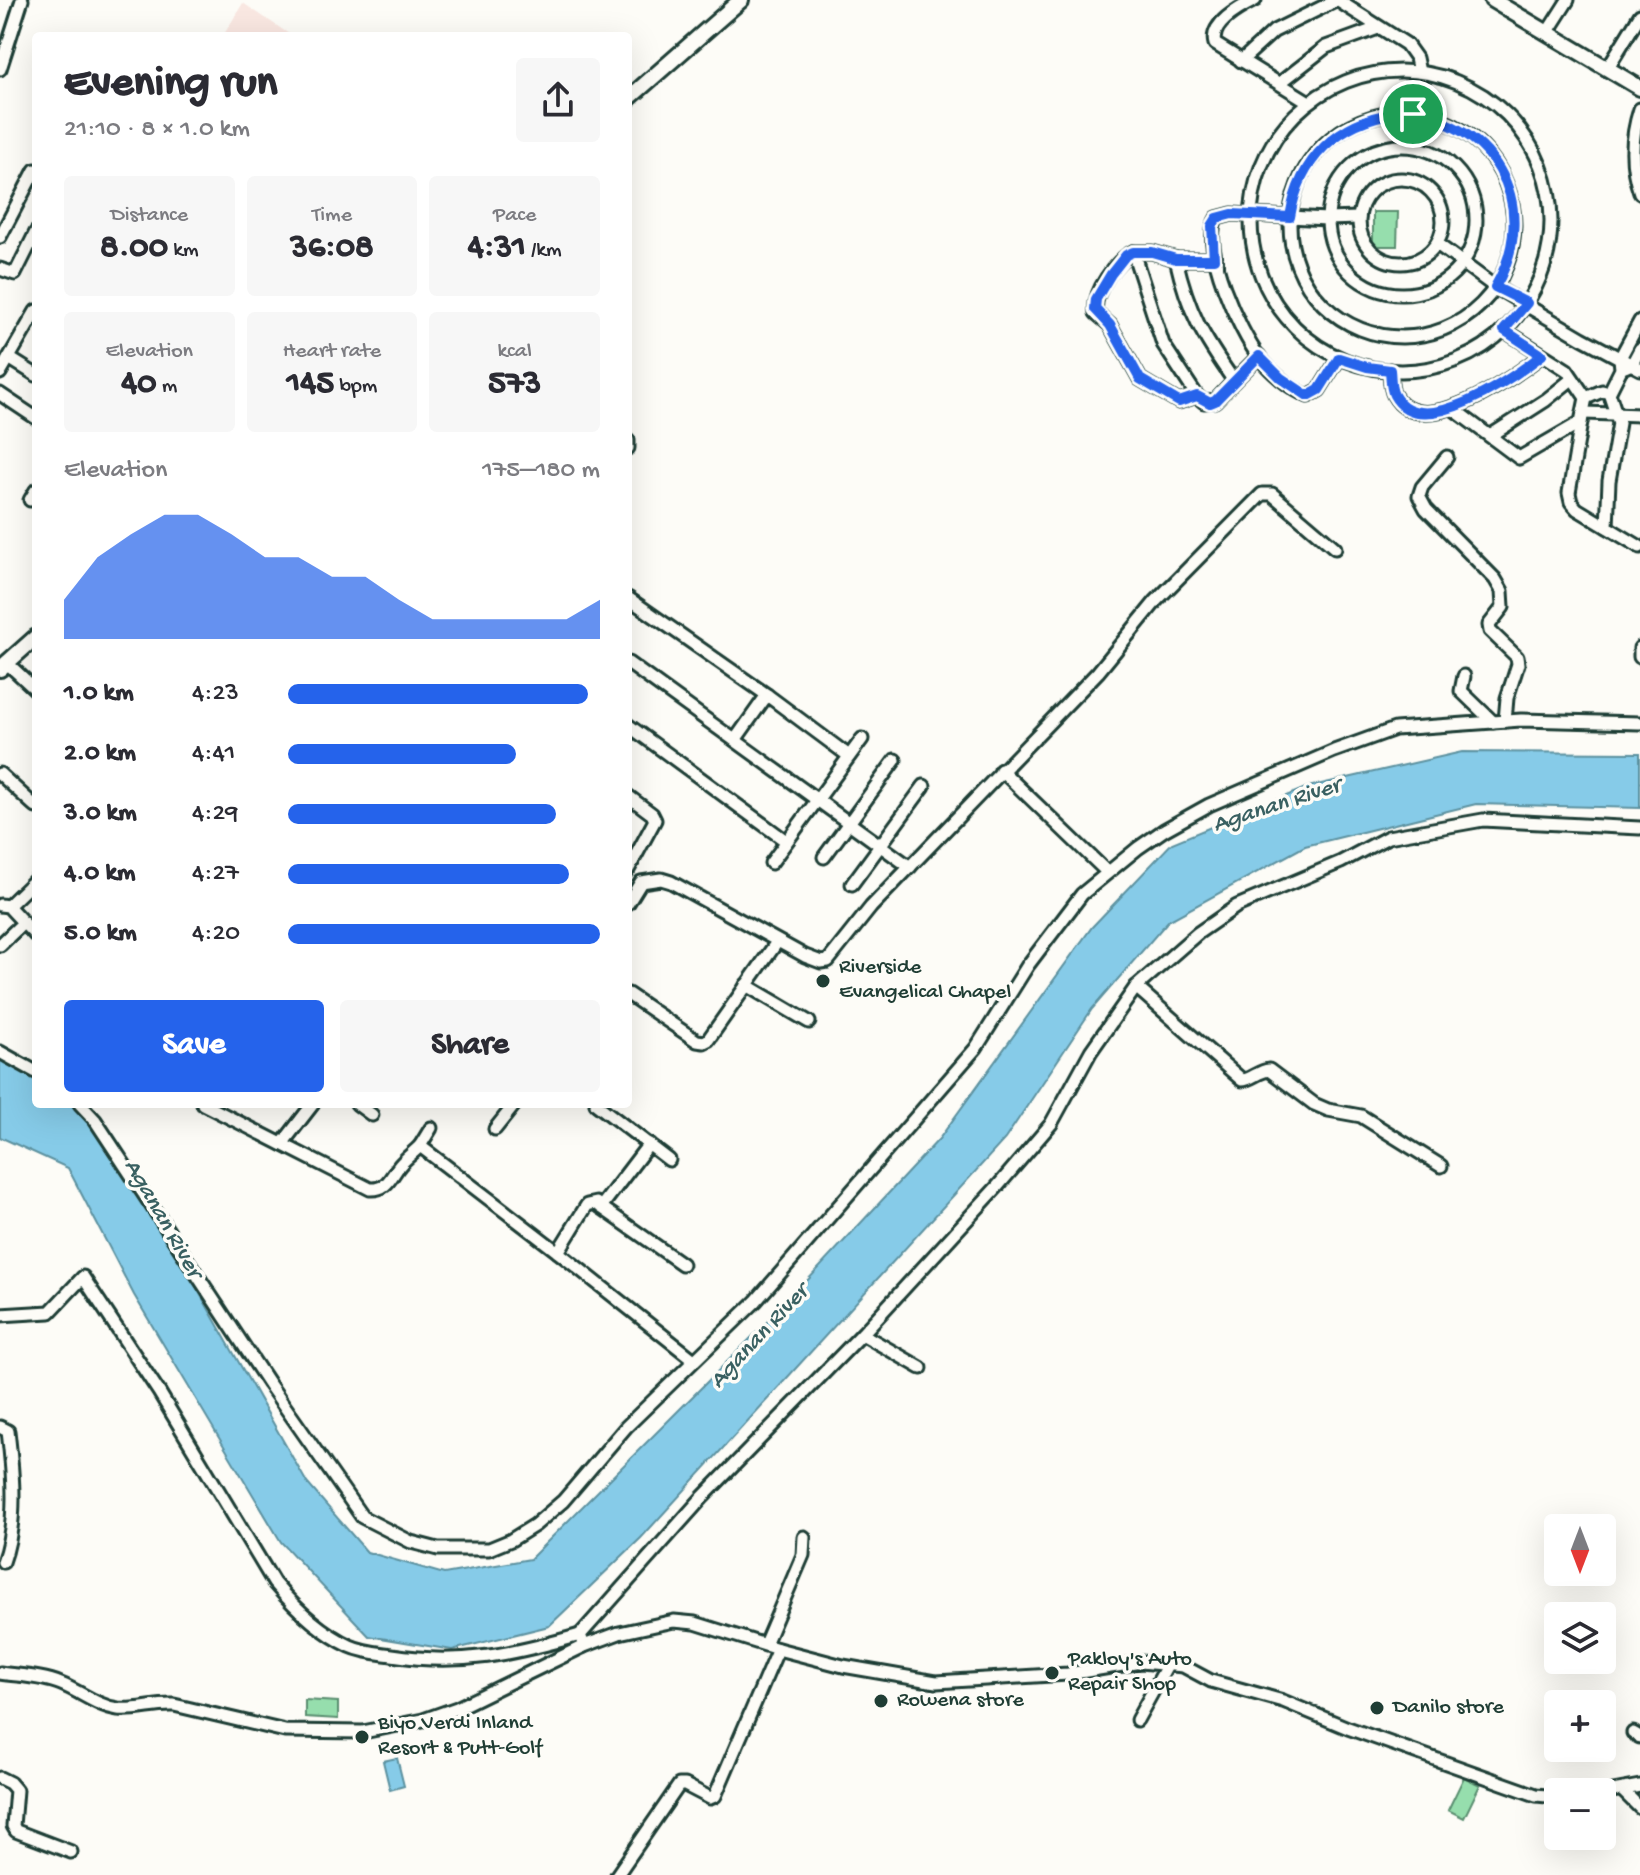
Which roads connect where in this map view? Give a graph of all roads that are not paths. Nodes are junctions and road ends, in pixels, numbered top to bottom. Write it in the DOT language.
graph roads {
  1 [pos="22,0"];
  2 [pos="741,0"];
  3 [pos="1255,0"];
  4 [pos="1337,0"];
  5 [pos="1492,0"];
  6 [pos="1568,0"];
  7 [pos="1239,4"];
  8 [pos="1640,15"];
  9 [pos="1378,28"];
  10 [pos="1547,33"];
  11 [pos="1241,61"];
  12 [pos="0,69"];
  13 [pos="1607,69"];
  14 [pos="1419,72"];
  15 [pos="1280,83"];
  16 [pos="1640,88"];
  17 [pos="632,95"];
  18 [pos="1309,102"];
  19 [pos="1640,109"];
  20 [pos="32,176"];
  21 [pos="1640,193"];
  22 [pos="1249,214"];
  23 [pos="1290,217"];
  24 [pos="1359,218"];
  25 [pos="1327,219"];
  26 [pos="0,237"];
  27 [pos="32,240"];
  28 [pos="1437,244"];
  29 [pos="1133,252"];
  30 [pos="1176,259"];
  31 [pos="1214,259"];
  32 [pos="1463,262"];
  33 [pos="0,269"];
  34 [pos="1495,287"];
  35 [pos="1527,303"];
  36 [pos="1640,321"];
  37 [pos="32,328"];
  38 [pos="1504,330"];
  39 [pos="1640,349"];
  40 [pos="1542,355"];
  41 [pos="1259,356"];
  42 [pos="9,358"];
  43 [pos="1339,358"];
  44 [pos="1628,365"];
  45 [pos="1390,370"];
  46 [pos="32,372"];
  47 [pos="0,373"];
  48 [pos="1572,379"];
  49 [pos="1234,381"];
  50 [pos="1609,393"];
  51 [pos="0,394"];
  52 [pos="1197,396"];
  53 [pos="1586,398"];
  54 [pos="1452,408"];
  55 [pos="32,415"];
  56 [pos="1615,415"];
  57 [pos="1640,415"];
  58 [pos="1583,418"];
  59 [pos="1490,436"];
  60 [pos="1447,457"];
  61 [pos="1607,527"];
  62 [pos="1640,547"];
  63 [pos="1335,548"];
  64 [pos="632,601"];
  65 [pos="32,641"];
  66 [pos="1640,648"];
  67 [pos="1640,657"];
  68 [pos="4,666"];
  69 [pos="632,666"];
  70 [pos="1464,676"];
  71 [pos="32,687"];
  72 [pos="767,695"];
  73 [pos="1499,721"];
  74 [pos="1640,723"];
  75 [pos="632,728"];
  76 [pos="862,739"];
  77 [pos="735,740"];
  78 [pos="849,756"];
  79 [pos="895,760"];
  80 [pos="1001,770"];
  81 [pos="0,774"];
  82 [pos="924,786"];
  83 [pos="632,799"];
  84 [pos="818,799"];
  85 [pos="32,803"];
  86 [pos="848,821"];
  87 [pos="1640,828"];
  88 [pos="786,841"];
  89 [pos="879,844"];
  90 [pos="824,857"];
  91 [pos="771,863"];
  92 [pos="632,864"];
  93 [pos="910,867"];
  94 [pos="1107,872"];
  95 [pos="632,875"];
  96 [pos="32,882"];
  97 [pos="641,882"];
  98 [pos="852,884"];
  99 [pos="632,897"];
  100 [pos="4,905"];
  101 [pos="23,923"];
  102 [pos="32,932"];
  103 [pos="777,942"];
  104 [pos="0,945"];
  105 [pos="746,985"];
  106 [pos="1136,987"];
  107 [pos="632,997"];
  108 [pos="809,1022"];
  109 [pos="0,1052"];
  110 [pos="32,1070"];
  111 [pos="84,1108"];
  112 [pos="211,1108"];
  113 [pos="310,1108"];
  114 [pos="362,1108"];
  115 [pos="512,1108"];
  116 [pos="601,1108"];
  117 [pos="372,1115"];
  118 [pos="431,1128"];
  119 [pos="495,1129"];
  120 [pos="282,1144"];
  121 [pos="649,1144"];
  122 [pos="420,1146"];
  123 [pos="669,1160"];
  124 [pos="1441,1166"];
  125 [pos="601,1207"];
  126 [pos="558,1252"];
  127 [pos="682,1264"];
  128 [pos="0,1315"];
  129 [pos="862,1334"];
  130 [pos="694,1360"];
  131 [pos="921,1368"];
  132 [pos="0,1427"];
  133 [pos="804,1537"];
  134 [pos="3,1562"];
  135 [pos="582,1640"];
  136 [pos="765,1644"];
  137 [pos="778,1649"];
  138 [pos="1168,1664"];
  139 [pos="0,1673"];
  140 [pos="1137,1720"];
  141 [pos="0,1778"];
  142 [pos="1640,1786"];
  143 [pos="1622,1790"];
  144 [pos="1616,1791"];
  145 [pos="1544,1796"];
  146 [pos="1640,1808"];
  147 [pos="71,1852"];
  148 [pos="617,1875"];
  1 -- 12 [label="street"];
  2 -- 17 [label="main road"];
  3 -- 7 [label="street"];
  4 -- 9 [label="street"];
  4 -- 11 [label="street"];
  5 -- 10 [label="main road"];
  6 -- 10 [label="street"];
  7 -- 11 [label="street"];
  8 -- 13 [label="street"];
  9 -- 14 [label="street"];
  9 -- 15 [label="street"];
  10 -- 13 [label="main road"];
  11 -- 15 [label="street"];
  13 -- 16 [label="main road"];
  14 -- 18 [label="street"];
  14 -- 35 [label="street"];
  15 -- 18 [label="street"];
  18 -- 22 [label="street"];
  19 -- 21 [label="street"];
  20 -- 26 [label="street"];
  22 -- 23 [label="street"];
  22 -- 31 [label="street"];
  22 -- 43 [label="street"];
  23 -- 25 [label="street"];
  23 -- 34 [label="street"];
  23 -- 34 [label="street"];
  24 -- 25 [label="street"];
  24 -- 28 [label="street"];
  24 -- 28 [label="street"];
  25 -- 32 [label="street"];
  25 -- 32 [label="street"];
  27 -- 33 [label="street"];
  28 -- 32 [label="street"];
  29 -- 30 [label="street"];
  29 -- 52 [label="street"];
  29 -- 52 [label="street"];
  30 -- 31 [label="street"];
  30 -- 49 [label="street"];
  31 -- 41 [label="street"];
  32 -- 34 [label="street"];
  34 -- 35 [label="street"];
  35 -- 38 [label="street"];
  35 -- 44 [label="street"];
  36 -- 44 [label="street"];
  37 -- 42 [label="street"];
  38 -- 40 [label="street"];
  38 -- 45 [label="street"];
  39 -- 44 [label="street"];
  40 -- 48 [label="street"];
  40 -- 54 [label="street"];
  41 -- 43 [label="street"];
  41 -- 49 [label="street"];
  42 -- 46 [label="street"];
  42 -- 47 [label="street"];
  43 -- 45 [label="street"];
  44 -- 50 [label="street"];
  45 -- 54 [label="street"];
  48 -- 53 [label="street"];
  48 -- 59 [label="street"];
  49 -- 52 [label="street"];
  50 -- 53 [label="street"];
  50 -- 56 [label="street"];
  51 -- 55 [label="street"];
  53 -- 58 [label="street"];
  54 -- 59 [label="street"];
  56 -- 57 [label="street"];
  56 -- 58 [label="street"];
  56 -- 61 [label="street"];
  58 -- 59 [label="street"];
  58 -- 61 [label="street"];
  60 -- 73 [label="street"];
  61 -- 62 [label="street"];
  63 -- 80 [label="street"];
  64 -- 72 [label="street"];
  65 -- 68 [label="main road"];
  66 -- 67 [label="street"];
  68 -- 71 [label="street"];
  69 -- 77 [label="street"];
  70 -- 73 [label="street"];
  72 -- 77 [label="street"];
  72 -- 78 [label="street"];
  73 -- 74 [label="street"];
  73 -- 94 [label="street"];
  75 -- 88 [label="street"];
  76 -- 78 [label="street"];
  77 -- 84 [label="street"];
  78 -- 84 [label="street"];
  79 -- 86 [label="street"];
  80 -- 93 [label="street"];
  80 -- 94 [label="street"];
  81 -- 85 [label="street"];
  82 -- 89 [label="street"];
  83 -- 92 [label="street"];
  84 -- 86 [label="street"];
  84 -- 88 [label="street"];
  86 -- 89 [label="street"];
  86 -- 90 [label="street"];
  87 -- 106 [label="street"];
  88 -- 91 [label="street"];
  89 -- 93 [label="street"];
  89 -- 98 [label="street"];
  93 -- 103 [label="street"];
  94 -- 130 [label="street"];
  95 -- 97 [label="street"];
  96 -- 100 [label="street"];
  97 -- 99 [label="street"];
  97 -- 103 [label="street"];
  100 -- 101 [label="street"];
  101 -- 102 [label="street"];
  101 -- 104 [label="street"];
  103 -- 105 [label="street"];
  105 -- 107 [label="street"];
  105 -- 108 [label="street"];
  106 -- 124 [label="street"];
  106 -- 129 [label="street"];
  109 -- 110 [label="street"];
  111 -- 130 [label="street"];
  112 -- 120 [label="street"];
  113 -- 120 [label="street"];
  114 -- 117 [label="street"];
  115 -- 119 [label="street"];
  116 -- 121 [label="street"];
  118 -- 122 [label="street"];
  120 -- 122 [label="street"];
  121 -- 123 [label="street"];
  121 -- 125 [label="street"];
  122 -- 126 [label="street"];
  125 -- 126 [label="street"];
  125 -- 127 [label="street"];
  126 -- 130 [label="street"];
  128 -- 135 [label="street"];
  129 -- 131 [label="street"];
  129 -- 135 [label="street"];
  132 -- 134 [label="street"];
  133 -- 136 [label="street"];
  135 -- 136 [label="street"];
  135 -- 139 [label="street"];
  136 -- 137 [label="street"];
  137 -- 138 [label="street"];
  137 -- 148 [label="street"];
  138 -- 140 [label="street"];
  138 -- 145 [label="street"];
  141 -- 147 [label="street"];
  142 -- 143 [label="street"];
  143 -- 144 [label="street"];
  143 -- 146 [label="street"];
}
